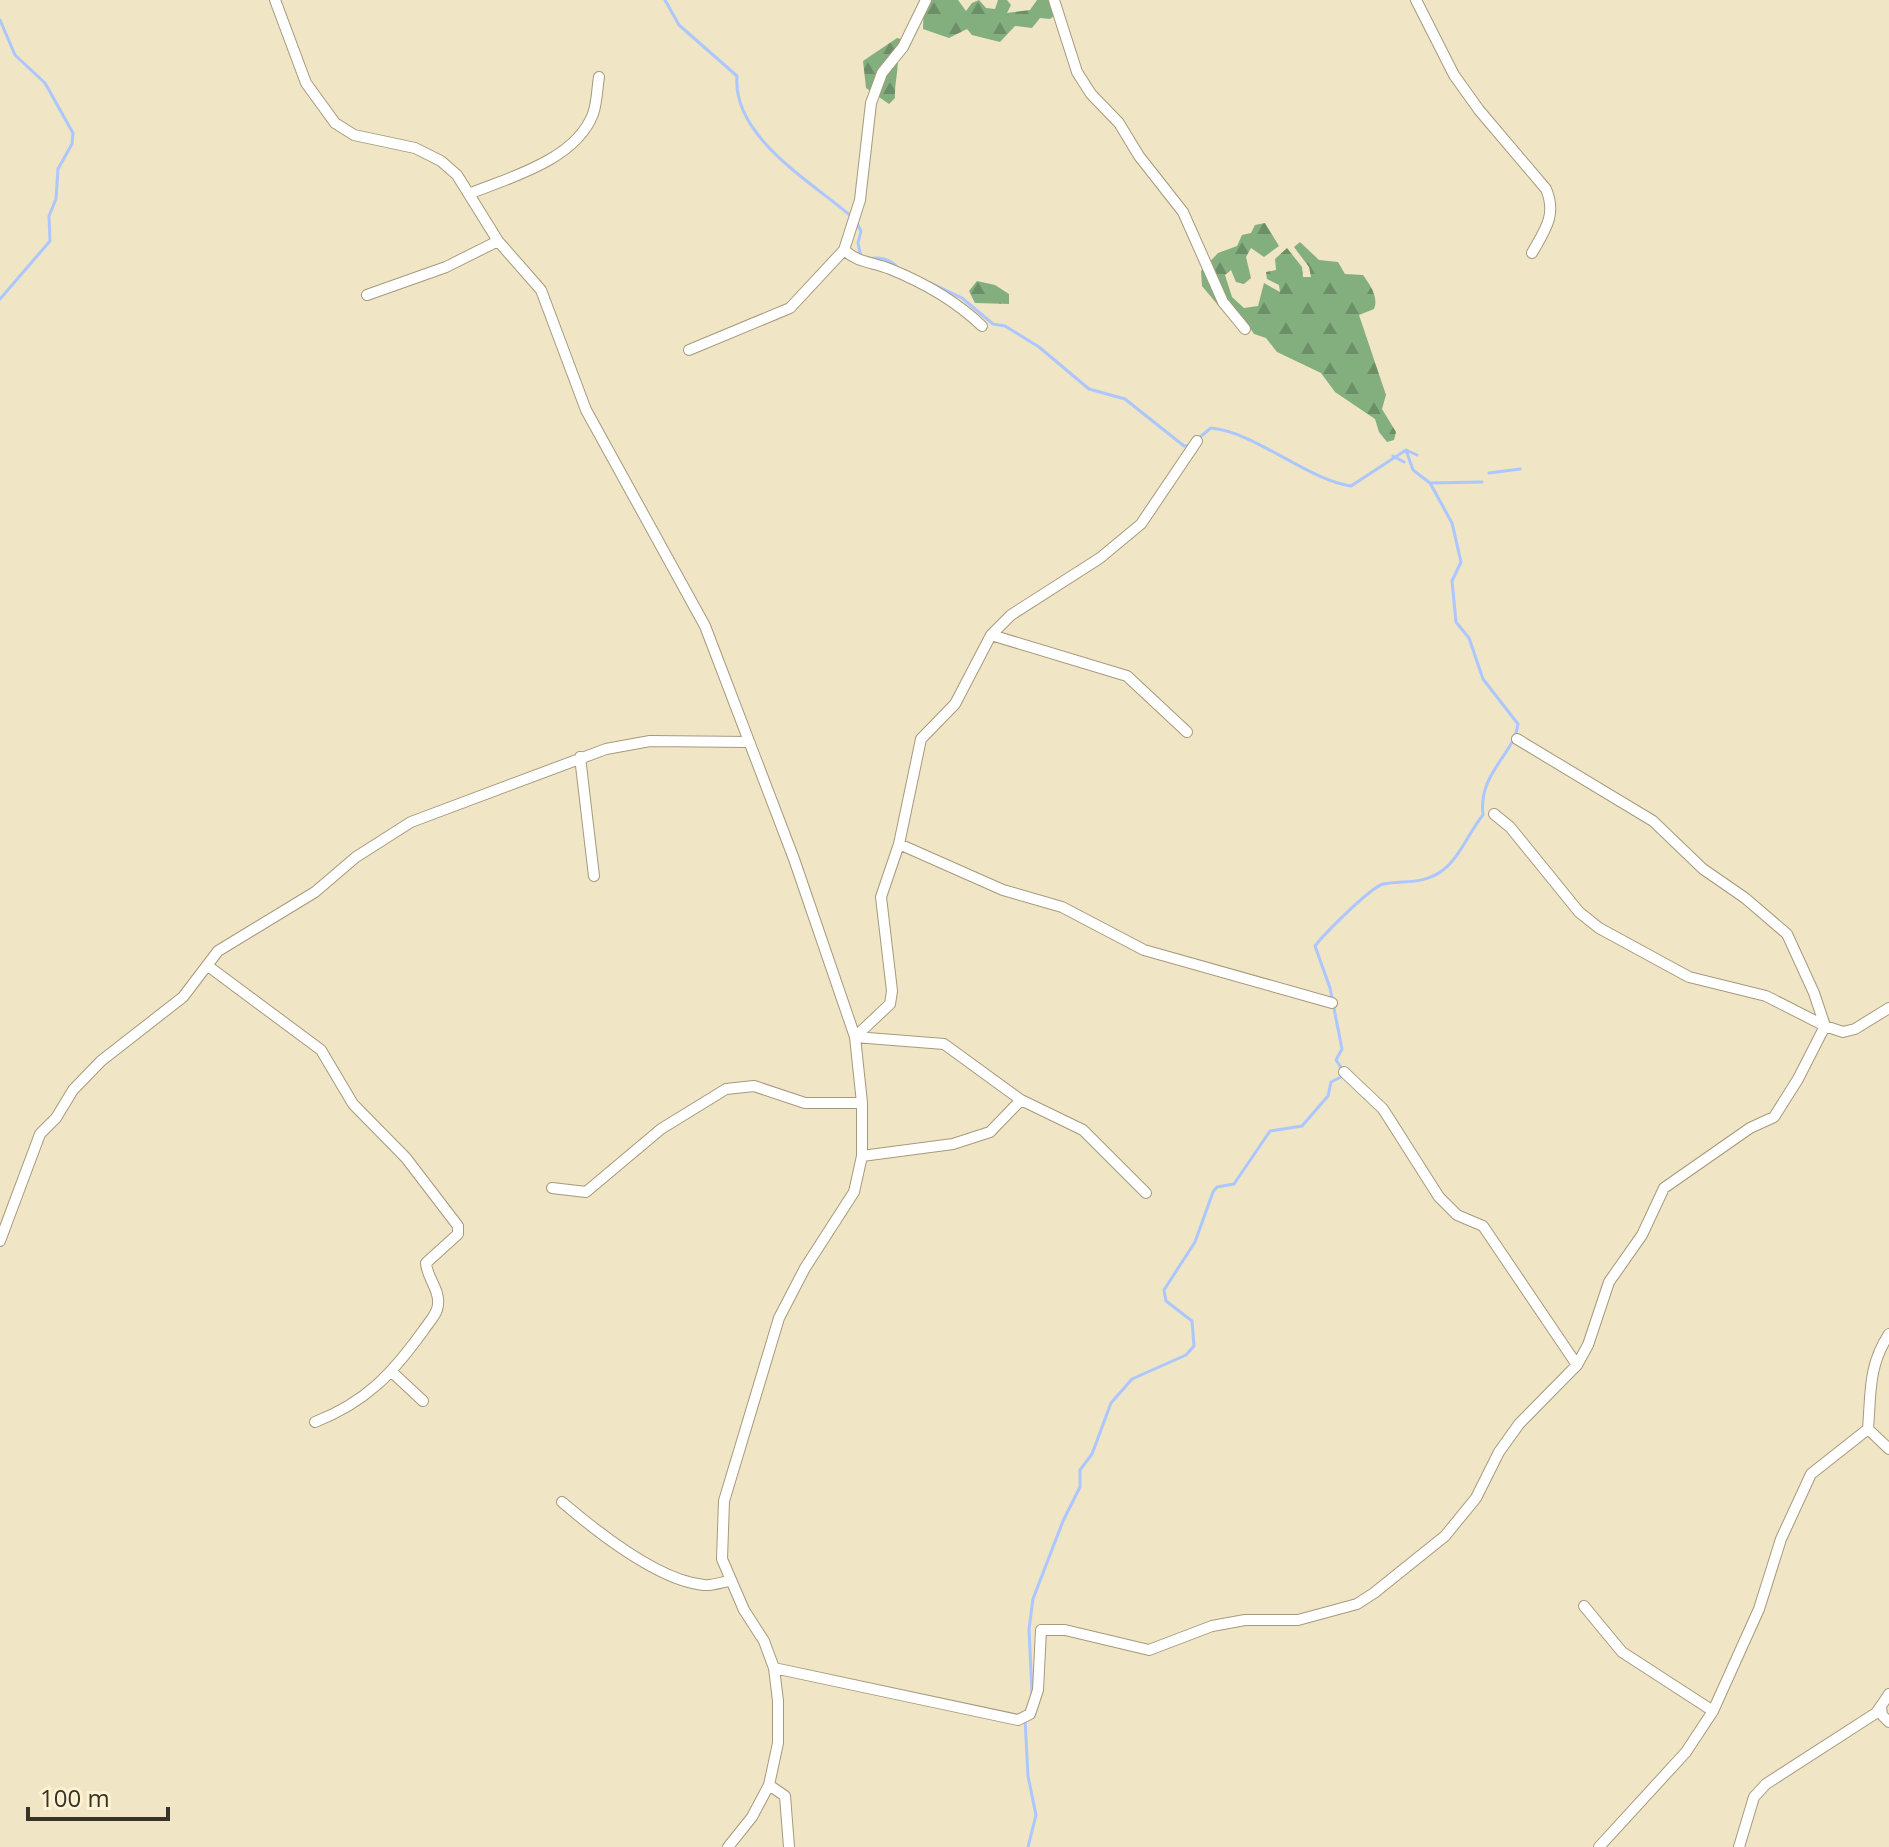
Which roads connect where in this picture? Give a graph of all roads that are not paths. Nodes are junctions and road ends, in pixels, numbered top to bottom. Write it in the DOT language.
graph roads {
  1 [pos="275,0"];
  2 [pos="926,0"];
  3 [pos="1054,0"];
  4 [pos="1416,0"];
  5 [pos="599,77"];
  6 [pos="471,193"];
  7 [pos="498,241"];
  8 [pos="844,250"];
  9 [pos="1532,253"];
  10 [pos="367,295"];
  11 [pos="982,326"];
  12 [pos="1245,329"];
  13 [pos="689,350"];
  14 [pos="1197,441"];
  15 [pos="991,635"];
  16 [pos="1187,732"];
  17 [pos="1517,739"];
  18 [pos="749,742"];
  19 [pos="580,757"];
  20 [pos="1494,814"];
  21 [pos="899,844"];
  22 [pos="594,876"];
  23 [pos="208,966"];
  24 [pos="1332,1003"];
  25 [pos="1889,1008"];
  26 [pos="1825,1026"];
  27 [pos="855,1037"];
  28 [pos="1344,1072"];
  29 [pos="1021,1100"];
  30 [pos="862,1103"];
  31 [pos="862,1156"];
  32 [pos="552,1188"];
  33 [pos="1146,1193"];
  34 [pos="0,1241"];
  35 [pos="1889,1334"];
  36 [pos="1577,1365"];
  37 [pos="393,1373"];
  38 [pos="423,1401"];
  39 [pos="315,1422"];
  40 [pos="1868,1429"];
  41 [pos="1889,1449"];
  42 [pos="562,1502"];
  43 [pos="729,1581"];
  44 [pos="1584,1606"];
  45 [pos="774,1668"];
  46 [pos="1889,1694"];
  47 [pos="1881,1706"];
  48 [pos="1713,1711"];
  49 [pos="1889,1722"];
  50 [pos="769,1785"];
  51 [pos="728,1847"];
  52 [pos="789,1847"];
  53 [pos="1599,1847"];
  54 [pos="1739,1847"];
  1 -- 6 [label="street"];
  2 -- 8 [label="street"];
  3 -- 12 [label="street"];
  4 -- 9 [label="street"];
  5 -- 6 [label="street"];
  6 -- 7 [label="street"];
  7 -- 10 [label="street"];
  7 -- 18 [label="street"];
  8 -- 11 [label="street"];
  8 -- 13 [label="street"];
  14 -- 15 [label="street"];
  15 -- 16 [label="street"];
  15 -- 21 [label="street"];
  17 -- 26 [label="street"];
  18 -- 19 [label="street"];
  18 -- 27 [label="street"];
  19 -- 22 [label="street"];
  19 -- 23 [label="street"];
  20 -- 26 [label="street"];
  21 -- 24 [label="street"];
  21 -- 27 [label="street"];
  23 -- 34 [label="street"];
  23 -- 37 [label="street"];
  25 -- 26 [label="street"];
  26 -- 36 [label="street"];
  27 -- 29 [label="street"];
  27 -- 30 [label="street"];
  28 -- 36 [label="street"];
  29 -- 31 [label="street"];
  29 -- 33 [label="street"];
  30 -- 31 [label="street"];
  30 -- 32 [label="street"];
  31 -- 43 [label="street"];
  35 -- 40 [label="street"];
  36 -- 45 [label="street"];
  37 -- 38 [label="street"];
  37 -- 39 [label="street"];
  40 -- 41 [label="street"];
  40 -- 48 [label="street"];
  42 -- 43 [label="street"];
  43 -- 45 [label="street"];
  44 -- 48 [label="street"];
  45 -- 50 [label="street"];
  46 -- 47 [label="street"];
  47 -- 49 [label="street"];
  47 -- 54 [label="street"];
  48 -- 53 [label="street"];
  50 -- 51 [label="street"];
  50 -- 52 [label="street"];
}
